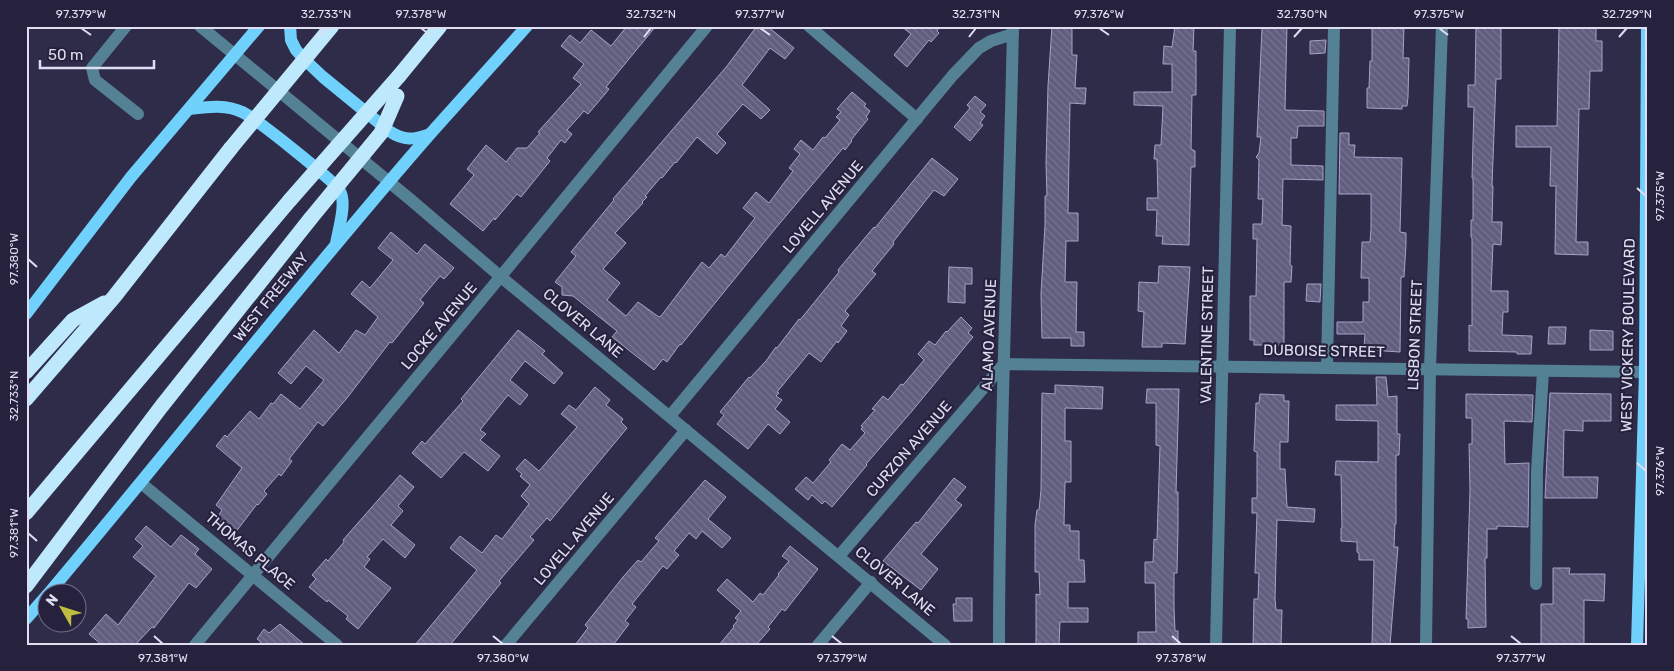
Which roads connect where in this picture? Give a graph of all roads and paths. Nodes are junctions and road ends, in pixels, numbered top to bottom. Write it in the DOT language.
graph roads {
  1 [pos="126,26"];
  2 [pos="200,26"];
  3 [pos="259,26"];
  4 [pos="290,26"];
  5 [pos="332,26"];
  6 [pos="440,26"];
  7 [pos="527,26"];
  8 [pos="706,26"];
  9 [pos="809,26"];
  10 [pos="1230,26"];
  11 [pos="1334,26"];
  12 [pos="1442,26"];
  13 [pos="1647,26"];
  14 [pos="1013,30"];
  15 [pos="235,55"];
  16 [pos="1647,55"];
  17 [pos="410,63"];
  18 [pos="189,108"];
  19 [pos="138,114"];
  20 [pos="917,120"];
  21 [pos="431,133"];
  22 [pos="390,182"];
  23 [pos="335,246"];
  24 [pos="501,277"];
  25 [pos="114,297"];
  26 [pos="26,314"];
  27 [pos="1004,364"];
  28 [pos="1223,366"];
  29 [pos="1327,368"];
  30 [pos="1430,369"];
  31 [pos="1543,371"];
  32 [pos="26,372"];
  33 [pos="1645,372"];
  34 [pos="26,399"];
  35 [pos="670,416"];
  36 [pos="686,430"];
  37 [pos="141,483"];
  38 [pos="26,513"];
  39 [pos="1644,550"];
  40 [pos="839,556"];
  41 [pos="253,575"];
  42 [pos="871,582"];
  43 [pos="56,584"];
  44 [pos="1536,584"];
  45 [pos="26,586"];
  46 [pos="38,605"];
  47 [pos="26,619"];
  48 [pos="996,642"];
  49 [pos="195,645"];
  50 [pos="338,645"];
  51 [pos="506,645"];
  52 [pos="818,645"];
  53 [pos="946,645"];
  54 [pos="1216,645"];
  55 [pos="1426,645"];
  56 [pos="1637,645"];
  1 -- 19 [label="street"];
  2 -- 15 [label="street, CLOVER LANE"];
  3 -- 15 [label="main road"];
  4 -- 21 [label="main road"];
  5 -- 25 [label="highway, bridge"];
  6 -- 17 [label="highway"];
  7 -- 21 [label="main road, WEST FREEWAY"];
  8 -- 24 [label="street, LOCKE AVENUE"];
  9 -- 20 [label="street"];
  10 -- 28 [label="street, VALENTINE STREET"];
  11 -- 29 [label="street"];
  12 -- 30 [label="street, LISBON STREET"];
  13 -- 16 [label="main road, WEST VICKERY BOULEVARD"];
  14 -- 20 [label="street, LOVELL AVENUE"];
  14 -- 27 [label="street, ALAMO AVENUE"];
  15 -- 18 [label="main road"];
  15 -- 22 [label="street, CLOVER LANE"];
  16 -- 33 [label="main road, WEST VICKERY BOULEVARD"];
  17 -- 38 [label="highway, bridge"];
  17 -- 45 [label="highway, bridge"];
  18 -- 23 [label="main road"];
  18 -- 26 [label="main road"];
  20 -- 35 [label="street, LOVELL AVENUE"];
  21 -- 22 [label="main road, WEST FREEWAY"];
  22 -- 23 [label="main road, WEST FREEWAY"];
  22 -- 24 [label="street, CLOVER LANE"];
  23 -- 37 [label="main road, WEST FREEWAY"];
  24 -- 35 [label="street, CLOVER LANE"];
  24 -- 41 [label="street, LOCKE AVENUE"];
  25 -- 32 [label="highway"];
  25 -- 34 [label="highway"];
  27 -- 28 [label="street, DUBOISE STREET"];
  27 -- 40 [label="street, CURZON AVENUE"];
  27 -- 48 [label="street, ALAMO AVENUE"];
  28 -- 29 [label="street, DUBOISE STREET"];
  28 -- 54 [label="street, VALENTINE STREET"];
  29 -- 30 [label="street, DUBOISE STREET"];
  30 -- 31 [label="street, DUBOISE STREET"];
  30 -- 55 [label="street, LISBON STREET"];
  31 -- 33 [label="street, DUBOISE STREET"];
  31 -- 44 [label="street"];
  33 -- 39 [label="main road, WEST VICKERY BOULEVARD"];
  35 -- 36 [label="street, CLOVER LANE"];
  36 -- 40 [label="street, CLOVER LANE"];
  36 -- 51 [label="street, LOVELL AVENUE"];
  37 -- 41 [label="street, THOMAS PLACE"];
  37 -- 43 [label="main road, WEST FREEWAY"];
  39 -- 56 [label="main road, WEST VICKERY BOULEVARD"];
  40 -- 42 [label="street, CLOVER LANE"];
  41 -- 49 [label="street, LOCKE AVENUE"];
  41 -- 50 [label="street, THOMAS PLACE"];
  42 -- 52 [label="street"];
  42 -- 53 [label="street, CLOVER LANE"];
  46 -- 47 [label="main road, WEST FREEWAY"];
}
